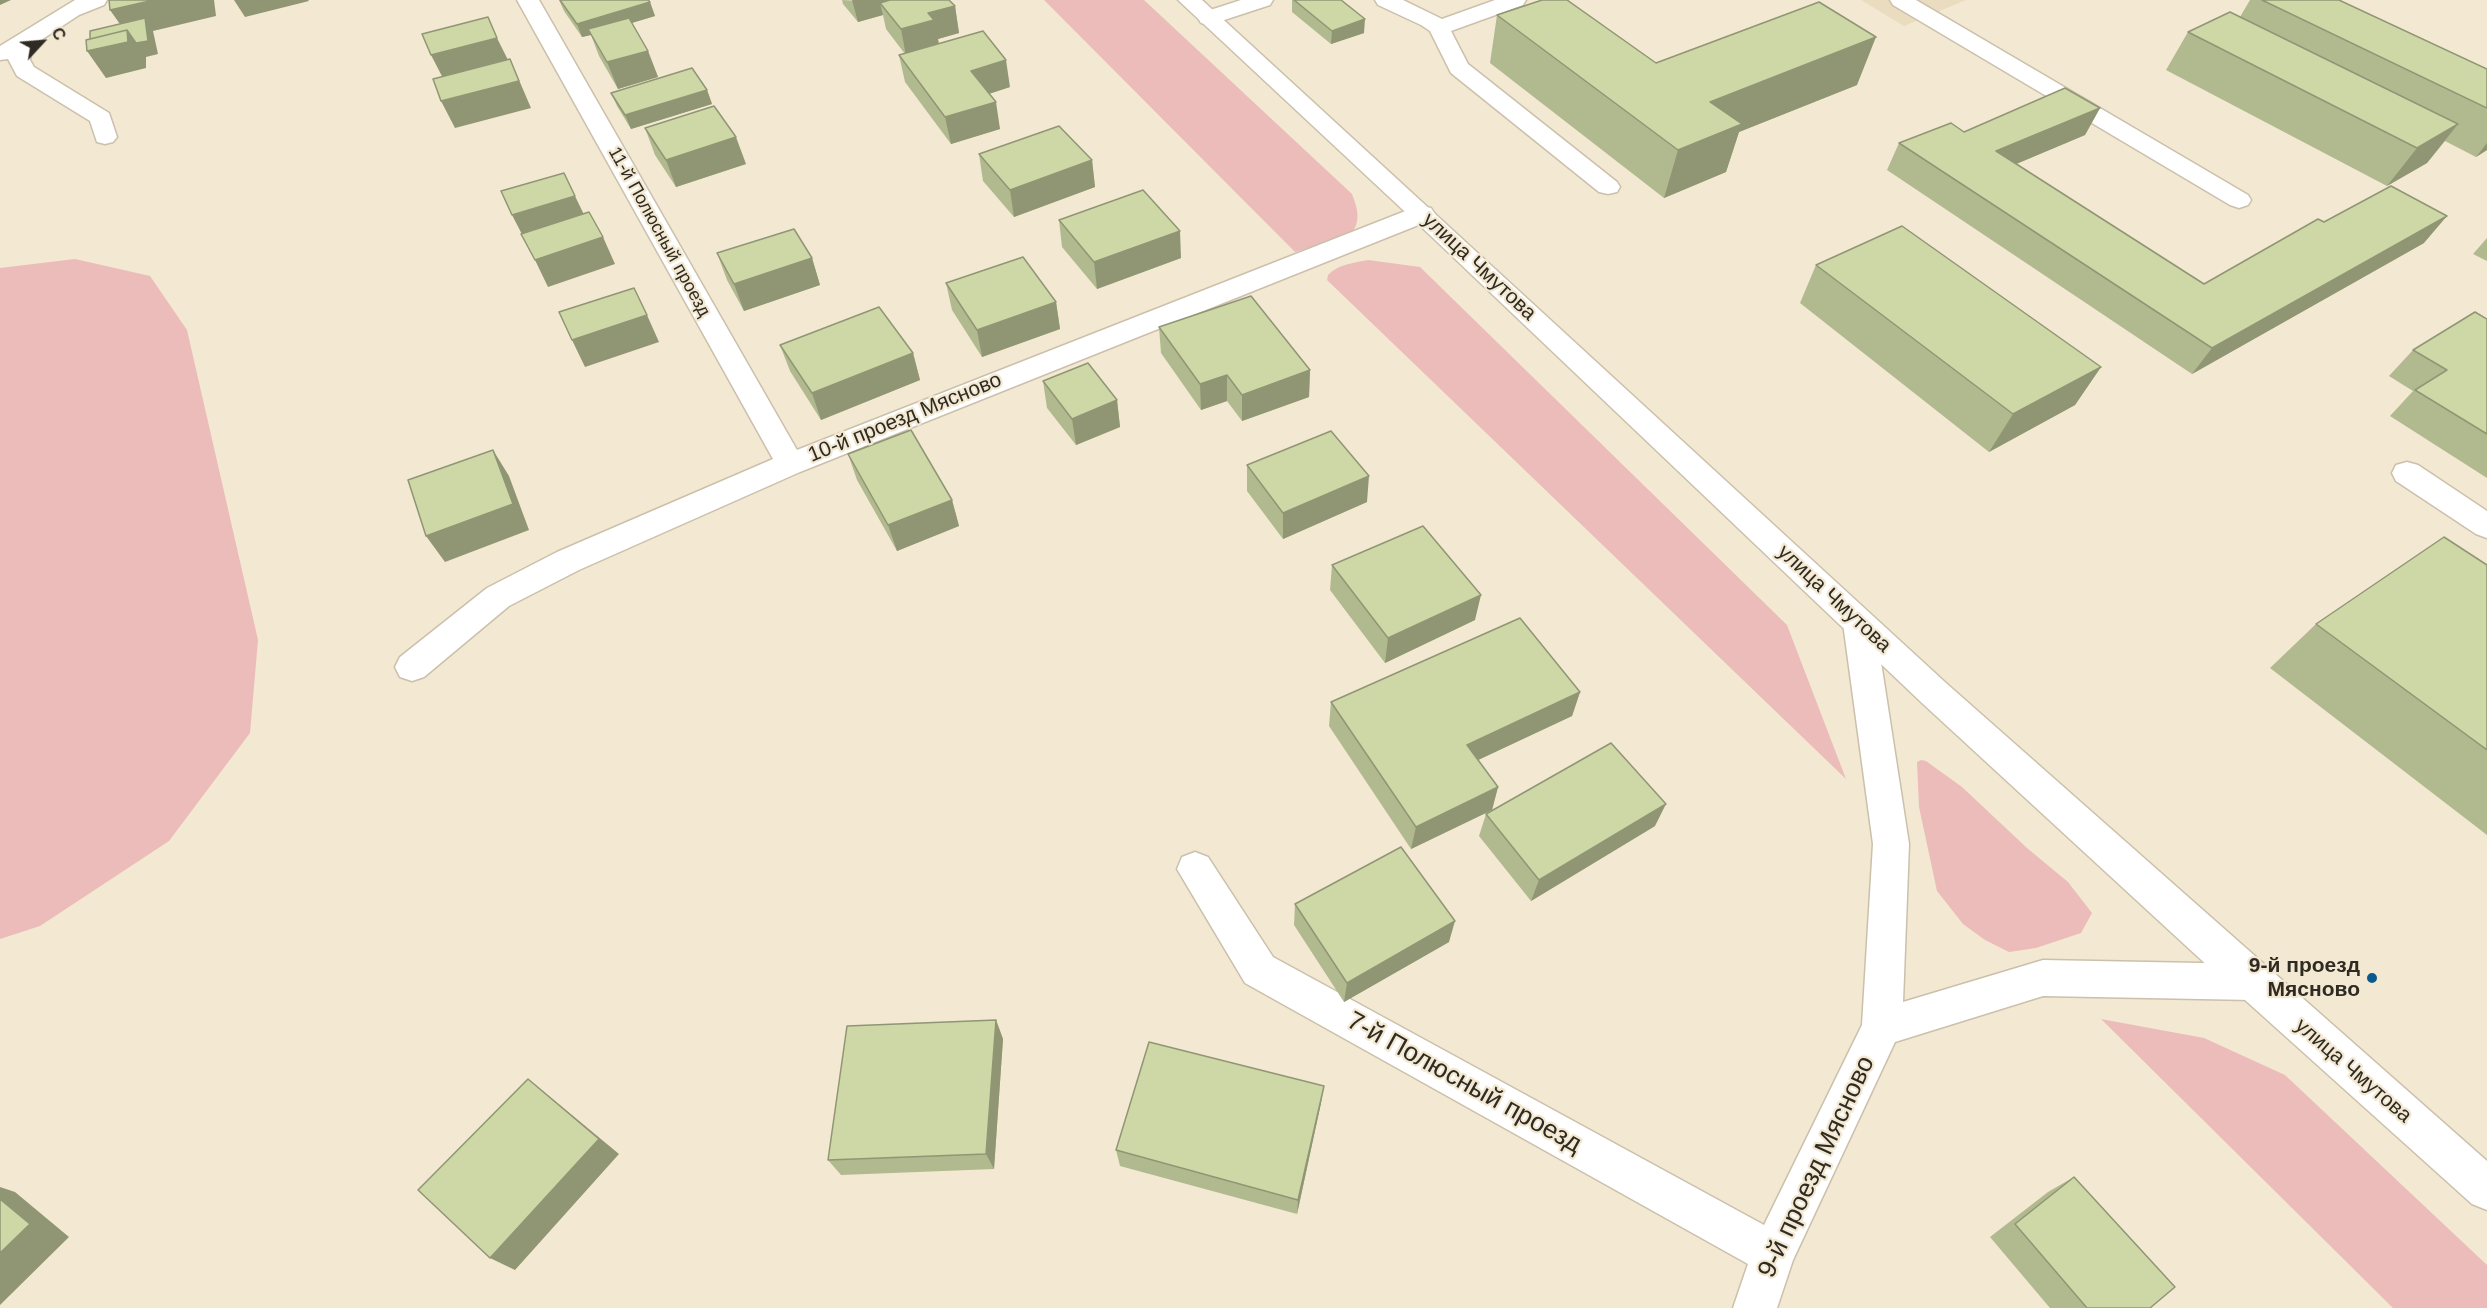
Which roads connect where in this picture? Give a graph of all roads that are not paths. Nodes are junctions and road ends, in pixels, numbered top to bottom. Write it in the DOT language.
graph roads {
  1 [pos="528,0"];
  2 [pos="1262,0"];
  3 [pos="1386,0"];
  4 [pos="1515,0"];
  5 [pos="1901,0"];
  6 [pos="86,1"];
  7 [pos="1199,9"];
  8 [pos="1439,28"];
  9 [pos="21,45"];
  10 [pos="0,55"];
  11 [pos="26,72"];
  12 [pos="5,83"];
  13 [pos="105,137"];
  14 [pos="1608,187"];
  15 [pos="2239,200"];
  16 [pos="1422,214"];
  17 [pos="790,464"];
  18 [pos="2407,473"];
  19 [pos="2487,526"];
  20 [pos="1859,623"];
  21 [pos="412,667"];
  22 [pos="1195,869"];
  23 [pos="2252,982"];
  24 [pos="1882,1027"];
  25 [pos="2487,1189"];
  26 [pos="1773,1254"];
  27 [pos="1755,1308"];
  1 -- 17 [label="street, 11-й Полюсный проезд"];
  2 -- 7 [label="street"];
  3 -- 8 [label="street"];
  4 -- 8 [label="street"];
  5 -- 15 [label="street"];
  6 -- 9 [label="street"];
  7 -- 16 [label="street, улица Чмутова"];
  8 -- 14 [label="street"];
  9 -- 10 [label="street"];
  9 -- 11 [label="street"];
  11 -- 12 [label="street"];
  11 -- 13 [label="street"];
  16 -- 17 [label="street, 10-й проезд Мясново"];
  16 -- 20 [label="street, улица Чмутова"];
  17 -- 21 [label="street, 10-й проезд Мясново"];
  18 -- 19 [label="street"];
  20 -- 23 [label="street, улица Чмутова"];
  20 -- 24 [label="street, 9-й проезд Мясново"];
  22 -- 26 [label="street, 7-й Полюсный проезд"];
  23 -- 24 [label="street"];
  23 -- 25 [label="street, улица Чмутова"];
  24 -- 26 [label="street, 9-й проезд Мясново"];
  26 -- 27 [label="street, 9-й проезд Мясново"];
}
